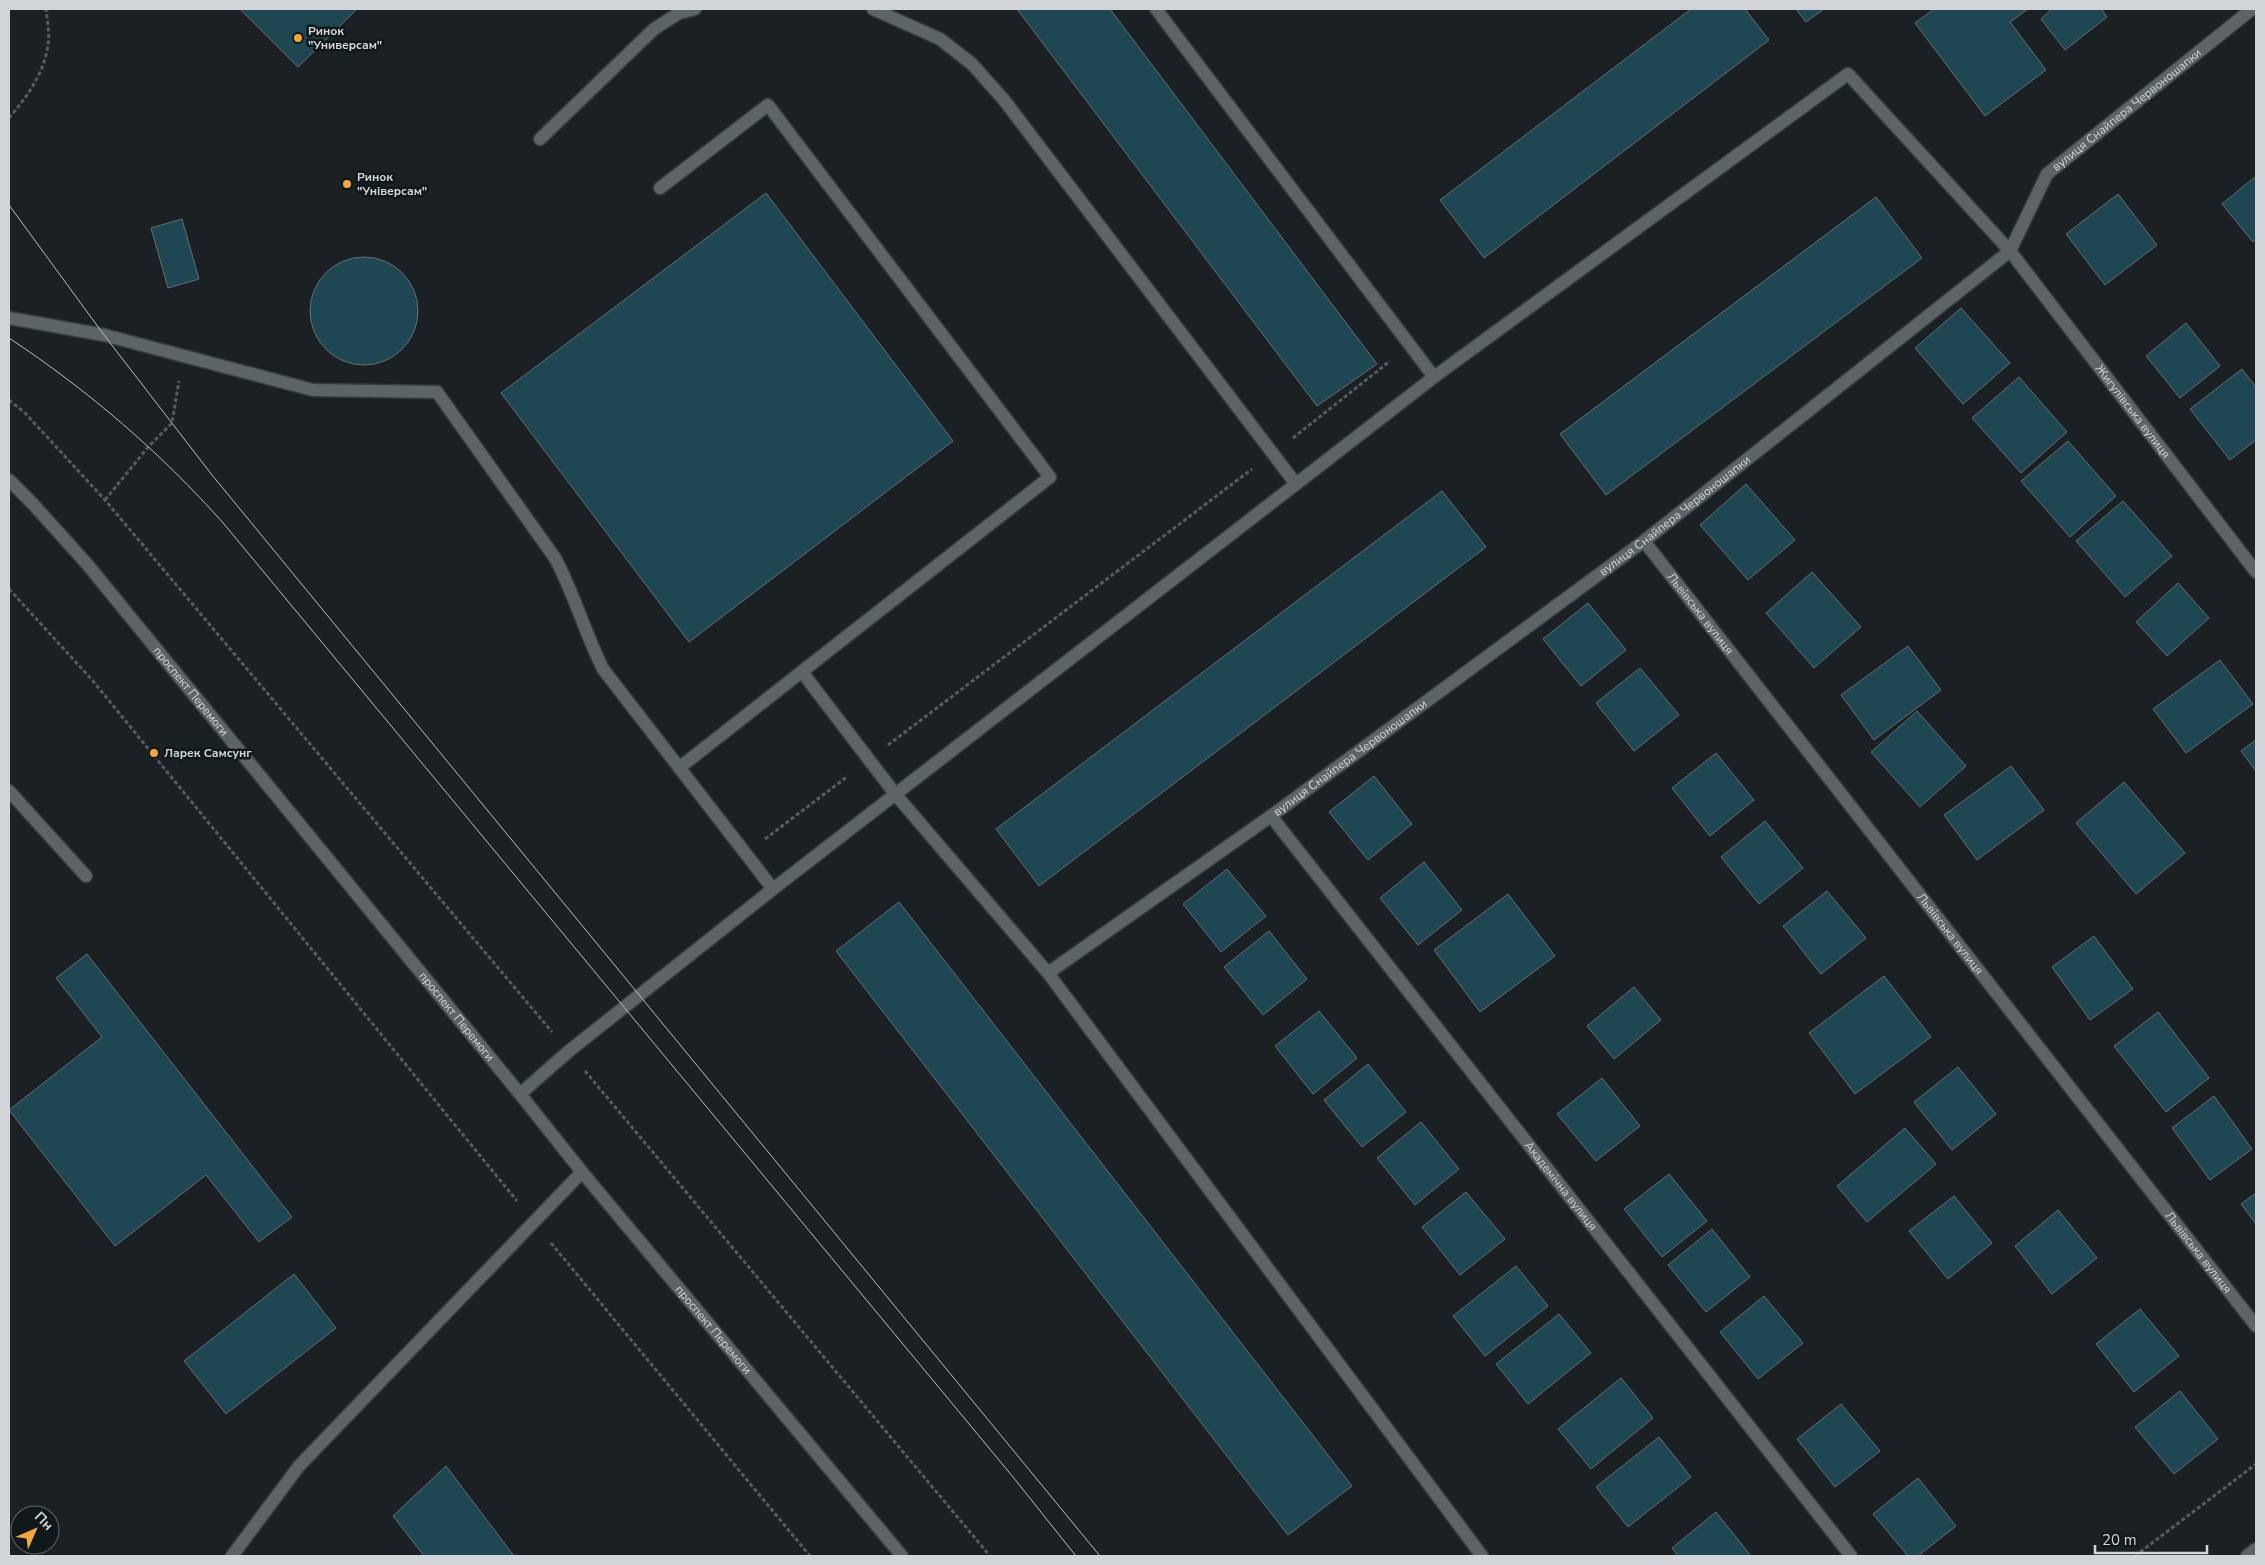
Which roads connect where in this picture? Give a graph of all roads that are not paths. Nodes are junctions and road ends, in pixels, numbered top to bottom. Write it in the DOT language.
graph roads {
  1 [pos="695,9"];
  2 [pos="873,9"];
  3 [pos="1156,9"];
  4 [pos="2252,9"];
  5 [pos="540,139"];
  6 [pos="660,188"];
  7 [pos="2010,251"];
  8 [pos="9,318"];
  9 [pos="1434,377"];
  10 [pos="9,480"];
  11 [pos="1296,484"];
  12 [pos="1644,541"];
  13 [pos="2256,572"];
  14 [pos="802,672"];
  15 [pos="679,768"];
  16 [pos="9,791"];
  17 [pos="896,795"];
  18 [pos="1271,816"];
  19 [pos="86,876"];
  20 [pos="773,889"];
  21 [pos="1048,973"];
  22 [pos="520,1094"];
  23 [pos="582,1172"];
  24 [pos="2256,1326"];
  25 [pos="2256,1549"];
  26 [pos="232,1556"];
  27 [pos="902,1556"];
  28 [pos="1482,1556"];
  29 [pos="1851,1556"];
  30 [pos="2247,1556"];
  1 -- 5 [label="street"];
  2 -- 11 [label="street"];
  3 -- 9 [label="street"];
  4 -- 7 [label="street, вулиця Снайпера Червоношапки"];
  6 -- 14 [label="street"];
  7 -- 9 [label="street, Жигулівська вулиця"];
  7 -- 12 [label="street, вулиця Снайпера Червоношапки"];
  7 -- 13 [label="street, Жигулівська вулиця"];
  8 -- 15 [label="street"];
  9 -- 11 [label="street"];
  10 -- 22 [label="street, проспект Перемоги"];
  11 -- 17 [label="street"];
  12 -- 18 [label="street, вулиця Снайпера Червоношапки"];
  12 -- 24 [label="street, Львівська вулиця"];
  14 -- 15 [label="street"];
  14 -- 17 [label="street"];
  15 -- 20 [label="street"];
  16 -- 19 [label="street"];
  17 -- 20 [label="street"];
  17 -- 21 [label="street"];
  18 -- 21 [label="street, вулиця Снайпера Червоношапки"];
  18 -- 29 [label="street, Академічна вулиця"];
  20 -- 22 [label="street"];
  21 -- 28 [label="street"];
  22 -- 23 [label="street, проспект Перемоги"];
  23 -- 26 [label="street"];
  23 -- 27 [label="street, проспект Перемоги"];
  25 -- 30 [label="street"];
}
